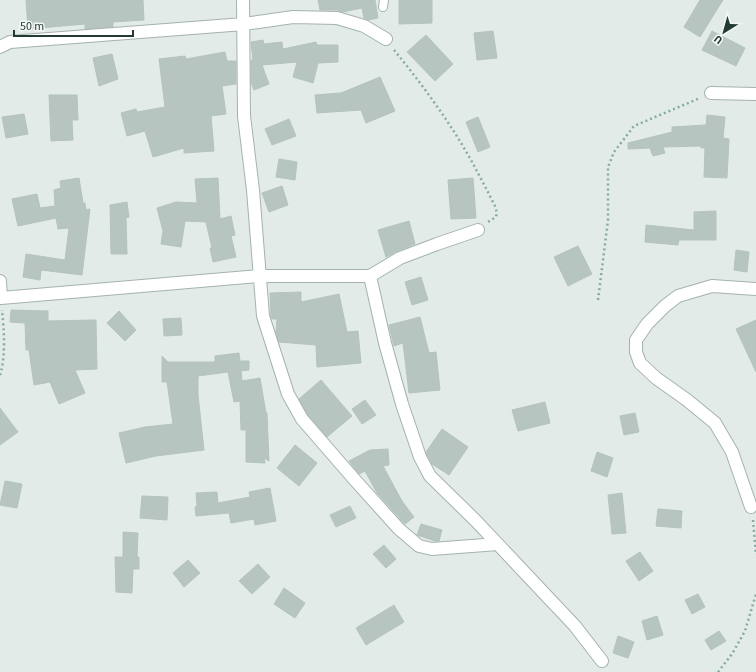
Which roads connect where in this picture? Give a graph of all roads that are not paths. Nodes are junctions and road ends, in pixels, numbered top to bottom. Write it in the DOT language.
graph roads {
  1 [pos="243,0"];
  2 [pos="244,24"];
  3 [pos="386,39"];
  4 [pos="0,48"];
  5 [pos="711,93"];
  6 [pos="756,94"];
  7 [pos="478,230"];
  8 [pos="259,276"];
  9 [pos="370,276"];
  10 [pos="0,281"];
  11 [pos="756,289"];
  12 [pos="751,507"];
  13 [pos="498,544"];
  14 [pos="602,661"];
  1 -- 2 [label="street"];
  2 -- 3 [label="street"];
  2 -- 4 [label="street"];
  2 -- 8 [label="street"];
  5 -- 6 [label="street"];
  7 -- 9 [label="street"];
  8 -- 9 [label="street"];
  8 -- 10 [label="street"];
  8 -- 13 [label="street"];
  9 -- 13 [label="street"];
  11 -- 12 [label="street"];
  13 -- 14 [label="street"];
}
